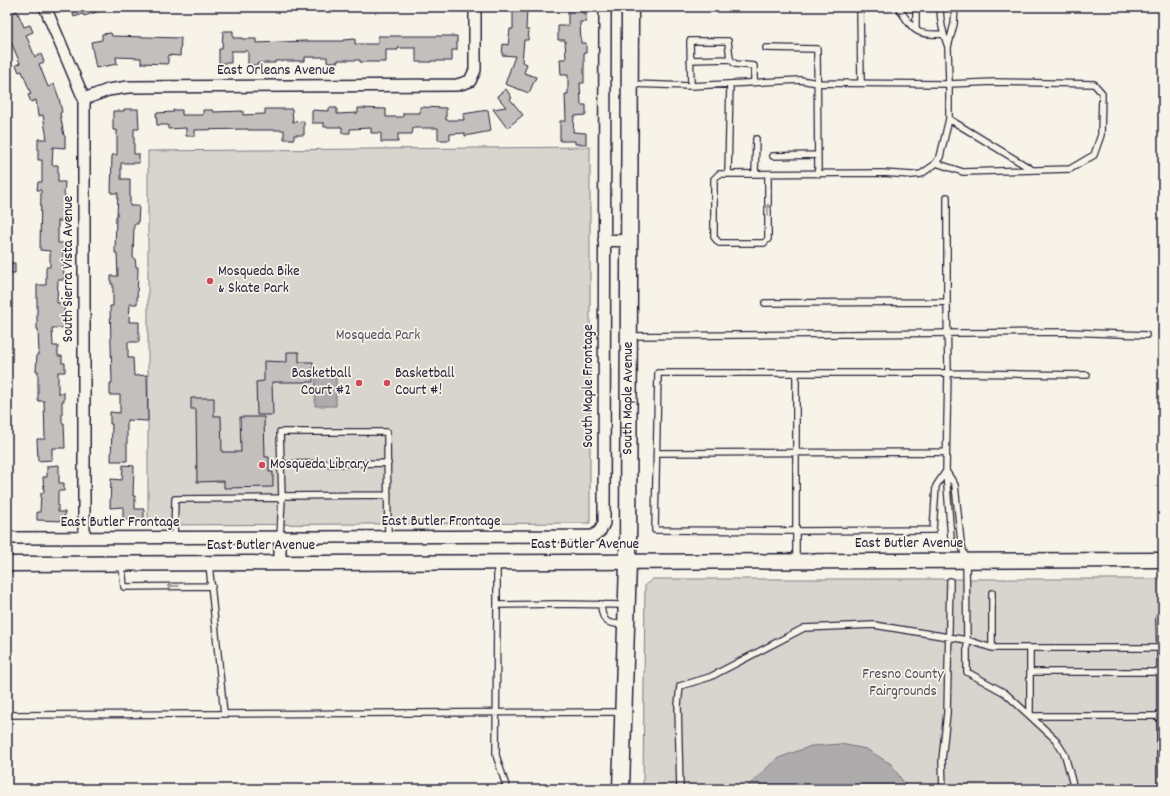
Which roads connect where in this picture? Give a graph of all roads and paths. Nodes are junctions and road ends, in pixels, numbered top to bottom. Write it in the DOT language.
graph roads {
  1 [pos="45,7"];
  2 [pos="475,7"];
  3 [pos="605,7"];
  4 [pos="630,7"];
  5 [pos="860,7"];
  6 [pos="898,7"];
  7 [pos="916,7"];
  8 [pos="940,7"];
  9 [pos="955,7"];
  10 [pos="916,30"];
  11 [pos="943,34"];
  12 [pos="948,47"];
  13 [pos="766,48"];
  14 [pos="730,59"];
  15 [pos="690,60"];
  16 [pos="754,82"];
  17 [pos="818,83"];
  18 [pos="630,84"];
  19 [pos="730,84"];
  20 [pos="860,84"];
  21 [pos="949,84"];
  22 [pos="691,86"];
  23 [pos="84,99"];
  24 [pos="949,119"];
  25 [pos="756,138"];
  26 [pos="774,156"];
  27 [pos="818,156"];
  28 [pos="936,163"];
  29 [pos="1032,170"];
  30 [pos="728,174"];
  31 [pos="755,174"];
  32 [pos="768,174"];
  33 [pos="818,174"];
  34 [pos="947,197"];
  35 [pos="604,240"];
  36 [pos="629,241"];
  37 [pos="947,302"];
  38 [pos="765,303"];
  39 [pos="948,333"];
  40 [pos="1146,335"];
  41 [pos="629,336"];
  42 [pos="796,373"];
  43 [pos="948,373"];
  44 [pos="1087,375"];
  45 [pos="796,452"];
  46 [pos="946,452"];
  47 [pos="657,453"];
  48 [pos="388,462"];
  49 [pos="281,464"];
  50 [pos="946,471"];
  51 [pos="388,495"];
  52 [pos="282,497"];
  53 [pos="600,531"];
  54 [pos="796,531"];
  55 [pos="388,537"];
  56 [pos="7,538"];
  57 [pos="84,538"];
  58 [pos="174,538"];
  59 [pos="280,538"];
  60 [pos="951,538"];
  61 [pos="1163,560"];
  62 [pos="796,561"];
  63 [pos="966,561"];
  64 [pos="497,562"];
  65 [pos="628,562"];
  66 [pos="280,563"];
  67 [pos="7,564"];
  68 [pos="122,564"];
  69 [pos="209,564"];
  70 [pos="950,581"];
  71 [pos="212,586"];
  72 [pos="992,593"];
  73 [pos="497,604"];
  74 [pos="601,604"];
  75 [pos="627,604"];
  76 [pos="1163,614"];
  77 [pos="626,624"];
  78 [pos="949,637"];
  79 [pos="967,640"];
  80 [pos="992,648"];
  81 [pos="1030,648"];
  82 [pos="1160,648"];
  83 [pos="1030,672"];
  84 [pos="1160,672"];
  85 [pos="623,712"];
  86 [pos="496,713"];
  87 [pos="224,714"];
  88 [pos="7,715"];
  89 [pos="1030,716"];
  90 [pos="1160,716"];
  91 [pos="507,789"];
  92 [pos="621,789"];
  93 [pos="680,789"];
  94 [pos="942,789"];
  95 [pos="1074,789"];
  96 [pos="1160,789"];
  1 -- 23 [label="street, South Sierra Vista Avenue"];
  2 -- 23 [label="street, East Orleans Avenue"];
  3 -- 35 [label="street, South Maple Frontage"];
  4 -- 18 [label="main road, South Maple Avenue"];
  5 -- 20 [label="lane"];
  6 -- 10 [label="lane"];
  7 -- 10 [label="lane"];
  8 -- 11 [label="lane"];
  9 -- 12 [label="lane"];
  10 -- 11 [label="lane"];
  11 -- 12 [label="lane"];
  12 -- 21 [label="lane"];
  13 -- 17 [label="lane"];
  14 -- 15 [label="lane"];
  14 -- 15 [label="lane"];
  14 -- 16 [label="lane"];
  15 -- 22 [label="lane"];
  16 -- 17 [label="lane"];
  16 -- 19 [label="lane"];
  17 -- 20 [label="lane"];
  17 -- 27 [label="lane"];
  18 -- 22 [label="lane"];
  18 -- 36 [label="main road, South Maple Avenue"];
  19 -- 22 [label="lane"];
  19 -- 30 [label="lane"];
  20 -- 21 [label="lane"];
  21 -- 24 [label="lane"];
  21 -- 29 [label="lane"];
  23 -- 57 [label="street, South Sierra Vista Avenue"];
  24 -- 28 [label="lane"];
  24 -- 29 [label="lane"];
  25 -- 31 [label="lane"];
  26 -- 27 [label="lane"];
  27 -- 33 [label="lane"];
  28 -- 29 [label="lane"];
  28 -- 33 [label="lane"];
  30 -- 31 [label="lane"];
  30 -- 32 [label="lane, one-way"];
  31 -- 32 [label="lane"];
  32 -- 33 [label="lane"];
  34 -- 37 [label="lane"];
  35 -- 36 [label="street"];
  35 -- 53 [label="street, South Maple Frontage"];
  36 -- 41 [label="main road, South Maple Avenue"];
  37 -- 38 [label="lane"];
  37 -- 39 [label="lane"];
  39 -- 40 [label="lane"];
  39 -- 41 [label="lane"];
  39 -- 43 [label="lane"];
  41 -- 65 [label="main road, South Maple Avenue"];
  42 -- 43 [label="lane"];
  42 -- 45 [label="lane"];
  42 -- 47 [label="lane"];
  43 -- 44 [label="lane"];
  43 -- 46 [label="lane"];
  45 -- 46 [label="lane"];
  45 -- 47 [label="lane"];
  45 -- 54 [label="lane"];
  46 -- 50 [label="lane"];
  47 -- 54 [label="lane"];
  48 -- 49 [label="lane"];
  48 -- 49 [label="lane"];
  48 -- 51 [label="lane"];
  49 -- 52 [label="lane"];
  50 -- 54 [label="lane"];
  50 -- 60 [label="lane"];
  50 -- 63 [label="lane"];
  51 -- 52 [label="lane"];
  51 -- 55 [label="lane"];
  52 -- 58 [label="lane"];
  52 -- 59 [label="lane"];
  53 -- 55 [label="street, East Butler Frontage"];
  54 -- 62 [label="lane"];
  55 -- 59 [label="street, East Butler Frontage"];
  56 -- 57 [label="street, East Butler Frontage"];
  57 -- 58 [label="street, East Butler Frontage"];
  58 -- 59 [label="street, East Butler Frontage"];
  59 -- 66 [label="street"];
  61 -- 63 [label="street, East Butler Avenue"];
  62 -- 63 [label="street, East Butler Avenue"];
  62 -- 65 [label="street, East Butler Avenue"];
  63 -- 79 [label="lane"];
  64 -- 65 [label="street, East Butler Avenue"];
  64 -- 66 [label="street, East Butler Avenue"];
  64 -- 73 [label="lane"];
  65 -- 75 [label="main road, South Maple Avenue"];
  66 -- 69 [label="street, East Butler Avenue"];
  67 -- 68 [label="street, East Butler Avenue"];
  68 -- 69 [label="street, East Butler Avenue"];
  71 -- 68 [label="lane, one-way"];
  69 -- 71 [label="lane"];
  70 -- 78 [label="lane"];
  71 -- 87 [label="lane"];
  72 -- 80 [label="lane"];
  73 -- 74 [label="lane"];
  73 -- 86 [label="lane"];
  74 -- 75 [label="lane"];
  74 -- 77 [label="lane"];
  75 -- 77 [label="main road, South Maple Avenue"];
  76 -- 82 [label="lane"];
  77 -- 85 [label="main road, South Maple Avenue"];
  78 -- 79 [label="lane"];
  78 -- 93 [label="lane"];
  78 -- 94 [label="lane"];
  79 -- 80 [label="lane"];
  79 -- 89 [label="lane"];
  80 -- 81 [label="lane"];
  81 -- 82 [label="lane"];
  81 -- 83 [label="lane"];
  82 -- 84 [label="lane"];
  83 -- 84 [label="lane"];
  83 -- 89 [label="lane"];
  84 -- 90 [label="lane"];
  85 -- 86 [label="lane"];
  85 -- 92 [label="main road, South Maple Avenue"];
  86 -- 87 [label="lane"];
  86 -- 91 [label="lane"];
  87 -- 88 [label="lane"];
  89 -- 90 [label="lane"];
  89 -- 95 [label="lane"];
  90 -- 96 [label="lane"];
}
